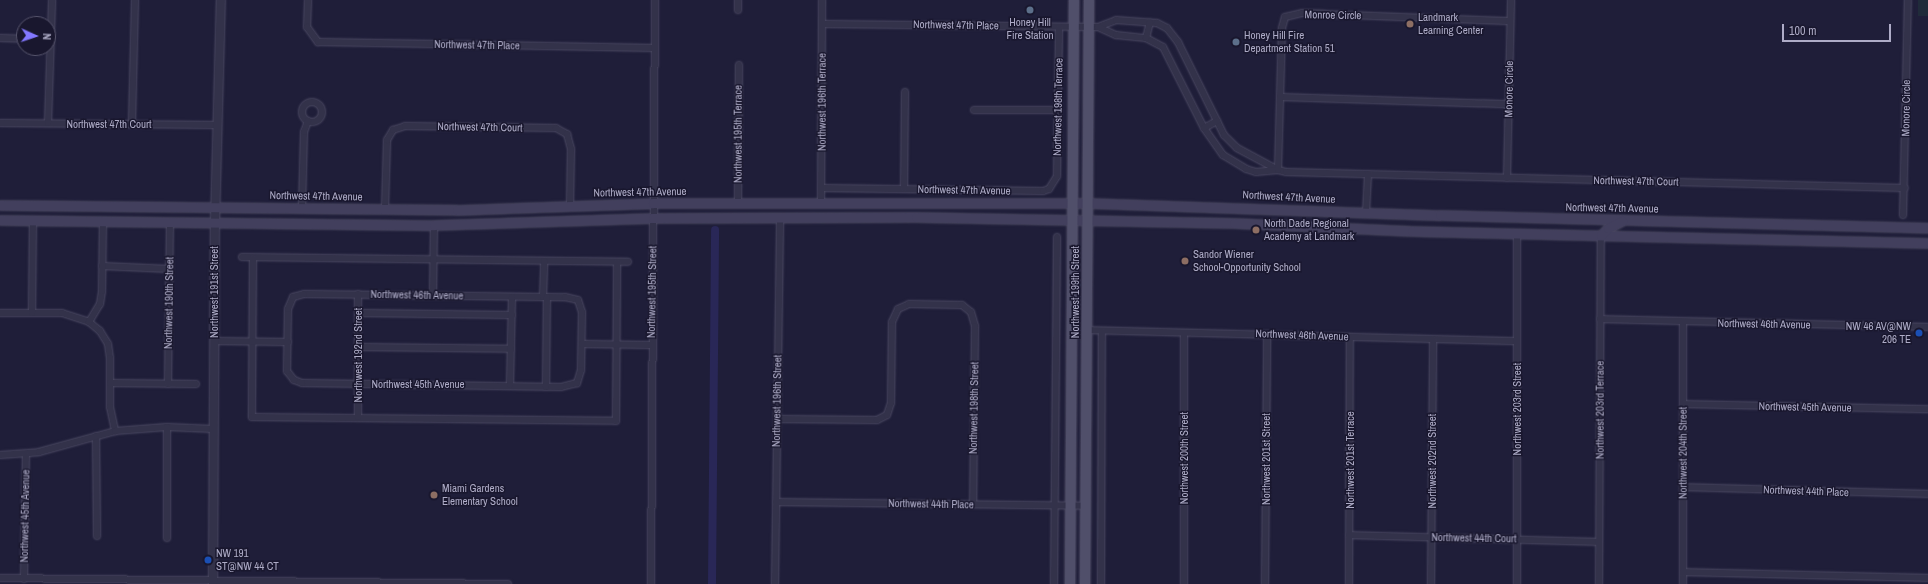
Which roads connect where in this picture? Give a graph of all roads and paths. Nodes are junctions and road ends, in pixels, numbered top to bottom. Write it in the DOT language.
graph roads {
  1 [pos="52,0"];
  2 [pos="135,0"];
  3 [pos="221,0"];
  4 [pos="308,0"];
  5 [pos="655,0"];
  6 [pos="738,0"];
  7 [pos="822,0"];
  8 [pos="1074,0"];
  9 [pos="1089,0"];
  10 [pos="1511,0"];
  11 [pos="1908,0"];
  12 [pos="738,10"];
  13 [pos="51,16"];
  14 [pos="1510,21"];
  15 [pos="1150,22"];
  16 [pos="822,24"];
  17 [pos="1059,27"];
  18 [pos="1074,27"];
  19 [pos="1094,27"];
  20 [pos="0,38"];
  21 [pos="1146,38"];
  22 [pos="16,39"];
  23 [pos="655,48"];
  24 [pos="49,56"];
  25 [pos="739,65"];
  26 [pos="905,92"];
  27 [pos="1280,97"];
  28 [pos="1508,104"];
  29 [pos="974,110"];
  30 [pos="1058,110"];
  31 [pos="308,121"];
  32 [pos="1217,121"];
  33 [pos="0,123"];
  34 [pos="48,123"];
  35 [pos="132,123"];
  36 [pos="218,125"];
  37 [pos="1204,128"];
  38 [pos="1278,170"];
  39 [pos="1368,174"];
  40 [pos="1508,178"];
  41 [pos="1053,186"];
  42 [pos="821,188"];
  43 [pos="1905,188"];
  44 [pos="904,189"];
  45 [pos="653,202"];
  46 [pos="738,203"];
  47 [pos="821,203"];
  48 [pos="1071,203"];
  49 [pos="1088,203"];
  50 [pos="0,205"];
  51 [pos="570,206"];
  52 [pos="216,207"];
  53 [pos="302,208"];
  54 [pos="385,209"];
  55 [pos="457,210"];
  56 [pos="1323,211"];
  57 [pos="1366,213"];
  58 [pos="1903,215"];
  59 [pos="1505,217"];
  60 [pos="653,218"];
  61 [pos="780,219"];
  62 [pos="805,219"];
  63 [pos="1071,219"];
  64 [pos="0,220"];
  65 [pos="1087,220"];
  66 [pos="1625,220"];
  67 [pos="33,221"];
  68 [pos="103,222"];
  69 [pos="170,222"];
  70 [pos="215,223"];
  71 [pos="366,224"];
  72 [pos="434,225"];
  73 [pos="1300,225"];
  74 [pos="1928,228"];
  75 [pos="1517,233"];
  76 [pos="1601,236"];
  77 [pos="1057,237"];
  78 [pos="1928,244"];
  79 [pos="242,257"];
  80 [pos="253,258"];
  81 [pos="434,260"];
  82 [pos="544,262"];
  83 [pos="617,262"];
  84 [pos="628,262"];
  85 [pos="102,266"];
  86 [pos="170,268"];
  87 [pos="358,294"];
  88 [pos="433,295"];
  89 [pos="512,297"];
  90 [pos="545,297"];
  91 [pos="0,313"];
  92 [pos="32,313"];
  93 [pos="358,314"];
  94 [pos="512,315"];
  95 [pos="1600,319"];
  96 [pos="89,322"];
  97 [pos="1683,322"];
  98 [pos="1928,327"];
  99 [pos="1087,330"];
  100 [pos="1102,331"];
  101 [pos="1184,333"];
  102 [pos="1267,334"];
  103 [pos="1350,337"];
  104 [pos="1433,339"];
  105 [pos="214,340"];
  106 [pos="253,341"];
  107 [pos="1517,341"];
  108 [pos="288,342"];
  109 [pos="582,344"];
  110 [pos="616,345"];
  111 [pos="652,345"];
  112 [pos="358,347"];
  113 [pos="511,349"];
  114 [pos="110,383"];
  115 [pos="358,383"];
  116 [pos="168,384"];
  117 [pos="196,384"];
  118 [pos="510,384"];
  119 [pos="544,386"];
  120 [pos="1683,404"];
  121 [pos="1928,409"];
  122 [pos="358,417"];
  123 [pos="777,419"];
  124 [pos="167,427"];
  125 [pos="214,428"];
  126 [pos="114,431"];
  127 [pos="96,436"];
  128 [pos="26,454"];
  129 [pos="0,455"];
  130 [pos="1683,487"];
  131 [pos="1928,494"];
  132 [pos="776,502"];
  133 [pos="973,504"];
  134 [pos="1056,506"];
  135 [pos="1070,506"];
  136 [pos="1086,506"];
  137 [pos="1350,535"];
  138 [pos="97,536"];
  139 [pos="1431,537"];
  140 [pos="167,538"];
  141 [pos="1518,539"];
  142 [pos="1599,542"];
  143 [pos="1683,572"];
  144 [pos="0,578"];
  145 [pos="1928,578"];
  146 [pos="24,579"];
  147 [pos="213,582"];
  148 [pos="302,582"];
  149 [pos="508,584"];
  150 [pos="651,584"];
  151 [pos="775,584"];
  152 [pos="1054,584"];
  153 [pos="1070,584"];
  154 [pos="1085,584"];
  155 [pos="1101,584"];
  156 [pos="1184,584"];
  157 [pos="1265,584"];
  158 [pos="1349,584"];
  159 [pos="1431,584"];
  160 [pos="1517,584"];
  161 [pos="1599,584"];
  162 [pos="1683,584"];
  1 -- 13 [label="street"];
  2 -- 35 [label="street"];
  3 -- 36 [label="street, Northwest 191st Street"];
  4 -- 23 [label="street, Northwest 47th Place"];
  5 -- 23 [label="street, Northwest 195th Street"];
  6 -- 12 [label="street"];
  7 -- 16 [label="street, Northwest 196th Terrace"];
  8 -- 18 [label="main road, Northwest 199th Street"];
  9 -- 19 [label="main road, Northwest 199th Street"];
  10 -- 14 [label="street, Monore Circle"];
  11 -- 43 [label="street, Monore Circle"];
  14 -- 27 [label="street, Monroe Circle"];
  14 -- 28 [label="street, Monore Circle"];
  15 -- 19 [label="street"];
  15 -- 21 [label="street"];
  15 -- 32 [label="street"];
  16 -- 17 [label="street, Northwest 47th Place"];
  16 -- 42 [label="street, Northwest 196th Terrace"];
  17 -- 18 [label="street, Northwest 47th Place"];
  17 -- 30 [label="street, Northwest 198th Terrace"];
  18 -- 19 [label="street, Northwest 47th Place"];
  18 -- 48 [label="main road, Northwest 199th Street"];
  19 -- 21 [label="street"];
  19 -- 49 [label="main road, Northwest 199th Street"];
  20 -- 22 [label="street"];
  21 -- 37 [label="street, Northwest 47th Court"];
  23 -- 45 [label="street, Northwest 195th Street"];
  24 -- 34 [label="street"];
  25 -- 46 [label="street, Northwest 195th Terrace"];
  26 -- 44 [label="street"];
  27 -- 28 [label="street"];
  27 -- 38 [label="street, Monroe Circle"];
  28 -- 40 [label="street, Monore Circle"];
  29 -- 30 [label="street"];
  30 -- 41 [label="street, Northwest 198th Terrace"];
  31 -- 53 [label="street"];
  32 -- 37 [label="street"];
  32 -- 38 [label="street"];
  33 -- 34 [label="street, Northwest 47th Court"];
  34 -- 35 [label="street, Northwest 47th Court"];
  35 -- 36 [label="street, Northwest 47th Court"];
  36 -- 52 [label="street, Northwest 191st Street"];
  37 -- 38 [label="street, Northwest 47th Court"];
  38 -- 39 [label="street, Northwest 47th Court"];
  39 -- 40 [label="street, Northwest 47th Court"];
  39 -- 57 [label="street"];
  40 -- 43 [label="street, Northwest 47th Court"];
  41 -- 44 [label="street, Northwest 47th Avenue"];
  42 -- 44 [label="street, Northwest 47th Avenue"];
  42 -- 47 [label="street, Northwest 196th Terrace"];
  43 -- 58 [label="street, Monore Circle"];
  45 -- 46 [label="main road, Northwest 47th Avenue"];
  45 -- 51 [label="main road, Northwest 47th Avenue"];
  45 -- 60 [label="street, Northwest 195th Street"];
  46 -- 47 [label="main road, Northwest 47th Avenue"];
  47 -- 48 [label="main road, Northwest 47th Avenue"];
  47 -- 62 [label="main road"];
  48 -- 49 [label="main road, Northwest 47th Avenue"];
  48 -- 63 [label="main road, Northwest 199th Street"];
  49 -- 56 [label="main road, Northwest 47th Avenue"];
  49 -- 65 [label="main road, Northwest 199th Street"];
  50 -- 52 [label="main road, Northwest 47th Avenue"];
  51 -- 54 [label="street, Northwest 47th Court"];
  51 -- 55 [label="main road, Northwest 47th Avenue"];
  52 -- 53 [label="main road, Northwest 47th Avenue"];
  52 -- 70 [label="street, Northwest 191st Street"];
  53 -- 54 [label="main road, Northwest 47th Avenue"];
  54 -- 55 [label="main road, Northwest 47th Avenue"];
  54 -- 71 [label="main road"];
  55 -- 72 [label="main road"];
  56 -- 57 [label="main road, Northwest 47th Avenue"];
  56 -- 73 [label="main road"];
  57 -- 59 [label="main road, Northwest 47th Avenue"];
  59 -- 66 [label="main road, Northwest 47th Avenue"];
  59 -- 75 [label="main road"];
  60 -- 61 [label="main road"];
  60 -- 72 [label="main road"];
  60 -- 111 [label="street, Northwest 195th Street"];
  61 -- 62 [label="main road"];
  61 -- 123 [label="street, Northwest 196th Street"];
  62 -- 63 [label="main road"];
  63 -- 65 [label="main road"];
  63 -- 135 [label="main road, Northwest 199th Street"];
  64 -- 67 [label="main road"];
  65 -- 73 [label="main road"];
  65 -- 99 [label="main road, Northwest 199th Street"];
  66 -- 74 [label="main road, Northwest 47th Avenue"];
  66 -- 76 [label="main road"];
  67 -- 68 [label="main road"];
  67 -- 92 [label="street"];
  68 -- 69 [label="main road"];
  68 -- 85 [label="street"];
  69 -- 70 [label="main road"];
  69 -- 86 [label="street, Northwest 190th Street"];
  70 -- 71 [label="main road"];
  70 -- 105 [label="street, Northwest 191st Street"];
  71 -- 72 [label="main road"];
  72 -- 81 [label="street"];
  73 -- 75 [label="main road"];
  75 -- 76 [label="main road"];
  75 -- 107 [label="street, Northwest 203rd Street"];
  76 -- 78 [label="main road"];
  76 -- 95 [label="street, Northwest 203rd Terrace"];
  77 -- 134 [label="street"];
  79 -- 80 [label="street"];
  80 -- 81 [label="street"];
  80 -- 106 [label="street"];
  81 -- 82 [label="street"];
  81 -- 88 [label="street"];
  82 -- 83 [label="street"];
  82 -- 90 [label="street"];
  83 -- 84 [label="street"];
  83 -- 110 [label="street"];
  85 -- 86 [label="street"];
  85 -- 96 [label="street"];
  86 -- 116 [label="street, Northwest 190th Street"];
  87 -- 88 [label="street, Northwest 46th Avenue"];
  87 -- 93 [label="street, Northwest 192nd Street"];
  87 -- 108 [label="street, Northwest 46th Avenue"];
  88 -- 89 [label="street, Northwest 46th Avenue"];
  89 -- 90 [label="street, Northwest 46th Avenue"];
  89 -- 94 [label="street"];
  90 -- 109 [label="street, Northwest 46th Avenue"];
  90 -- 119 [label="street"];
  91 -- 92 [label="street"];
  92 -- 96 [label="street"];
  93 -- 94 [label="street"];
  93 -- 112 [label="street, Northwest 192nd Street"];
  94 -- 113 [label="street"];
  95 -- 97 [label="street, Northwest 46th Avenue"];
  95 -- 142 [label="street, Northwest 203rd Terrace"];
  96 -- 114 [label="street"];
  97 -- 98 [label="street, Northwest 46th Avenue"];
  97 -- 120 [label="street, Northwest 204th Street"];
  99 -- 100 [label="street, Northwest 46th Avenue"];
  99 -- 136 [label="main road, Northwest 199th Street"];
  100 -- 101 [label="street, Northwest 46th Avenue"];
  100 -- 155 [label="street"];
  101 -- 102 [label="street, Northwest 46th Avenue"];
  101 -- 156 [label="street, Northwest 200th Street"];
  102 -- 103 [label="street, Northwest 46th Avenue"];
  102 -- 157 [label="street, Northwest 201st Street"];
  103 -- 104 [label="street, Northwest 46th Avenue"];
  103 -- 137 [label="street, Northwest 201st Terrace"];
  104 -- 107 [label="street, Northwest 46th Avenue"];
  104 -- 139 [label="street, Northwest 202nd Street"];
  105 -- 106 [label="street"];
  105 -- 125 [label="street, Northwest 191st Street"];
  106 -- 108 [label="street"];
  106 -- 122 [label="street"];
  107 -- 141 [label="street, Northwest 203rd Street"];
  108 -- 115 [label="street, Northwest 45th Avenue"];
  109 -- 110 [label="street"];
  109 -- 119 [label="street, Northwest 45th Avenue"];
  110 -- 111 [label="street"];
  110 -- 122 [label="street"];
  111 -- 150 [label="street, Northwest 195th Street"];
  112 -- 113 [label="street"];
  112 -- 115 [label="street, Northwest 192nd Street"];
  113 -- 118 [label="street"];
  114 -- 116 [label="street"];
  114 -- 126 [label="street"];
  115 -- 118 [label="street, Northwest 45th Avenue"];
  115 -- 122 [label="street, Northwest 192nd Street"];
  116 -- 117 [label="street"];
  118 -- 119 [label="street, Northwest 45th Avenue"];
  120 -- 121 [label="street, Northwest 45th Avenue"];
  120 -- 130 [label="street, Northwest 204th Street"];
  123 -- 132 [label="street, Northwest 196th Street"];
  123 -- 133 [label="street, Northwest 198th Street"];
  124 -- 125 [label="street, Northwest 45th Avenue"];
  124 -- 126 [label="street, Northwest 45th Avenue"];
  124 -- 140 [label="street"];
  125 -- 147 [label="street, Northwest 191st Street"];
  126 -- 127 [label="street, Northwest 45th Avenue"];
  127 -- 128 [label="street, Northwest 45th Avenue"];
  127 -- 138 [label="street"];
  128 -- 129 [label="street, Northwest 45th Avenue"];
  128 -- 146 [label="street, Northwest 45th Avenue"];
  130 -- 131 [label="street, Northwest 44th Place"];
  130 -- 143 [label="street, Northwest 204th Street"];
  132 -- 133 [label="street, Northwest 44th Place"];
  132 -- 151 [label="street, Northwest 196th Street"];
  133 -- 134 [label="street, Northwest 44th Place"];
  134 -- 135 [label="street, Northwest 44th Place"];
  134 -- 152 [label="street"];
  135 -- 136 [label="street, Northwest 44th Place"];
  135 -- 153 [label="main road, Northwest 199th Street"];
  136 -- 154 [label="main road, Northwest 199th Street"];
  137 -- 139 [label="street, Northwest 44th Court"];
  137 -- 158 [label="street, Northwest 201st Terrace"];
  139 -- 141 [label="street, Northwest 44th Court"];
  139 -- 159 [label="street, Northwest 202nd Street"];
  141 -- 142 [label="street, Northwest 44th Court"];
  141 -- 160 [label="street, Northwest 203rd Street"];
  142 -- 161 [label="street, Northwest 203rd Terrace"];
  143 -- 145 [label="street"];
  143 -- 162 [label="street, Northwest 204th Street"];
  144 -- 146 [label="street"];
  146 -- 147 [label="street"];
  147 -- 148 [label="street"];
  148 -- 149 [label="street"];
}
